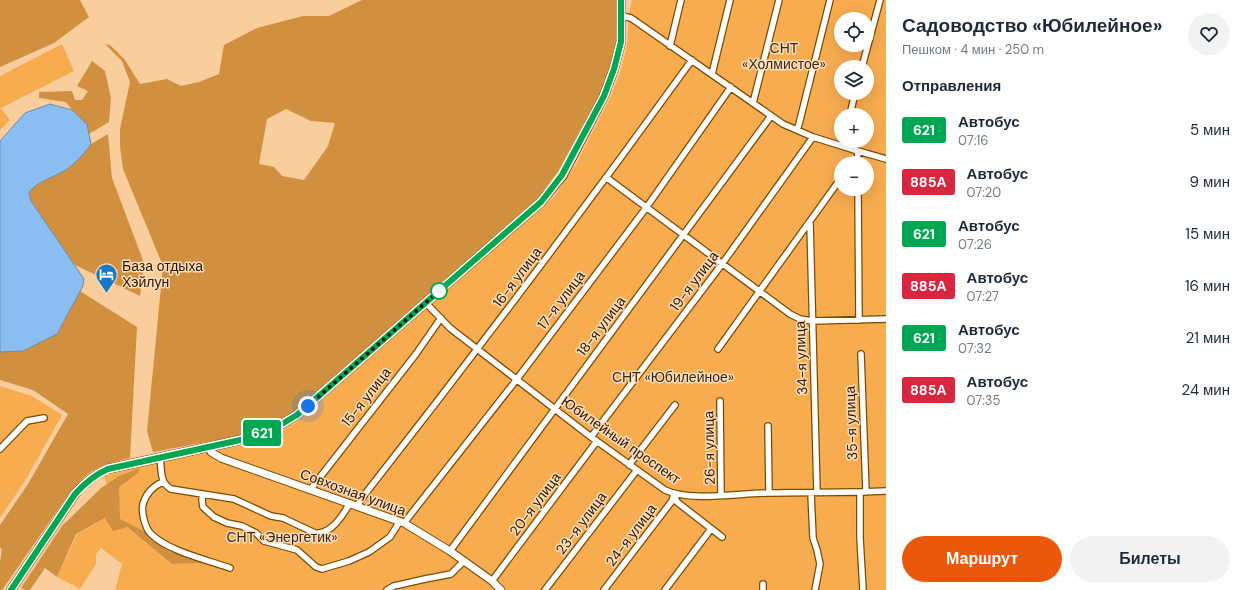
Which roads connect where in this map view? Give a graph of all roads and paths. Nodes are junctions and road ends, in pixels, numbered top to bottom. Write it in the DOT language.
graph roads {
  1 [pos="621,0"];
  2 [pos="681,0"];
  3 [pos="730,0"];
  4 [pos="779,0"];
  5 [pos="830,0"];
  6 [pos="880,0"];
  7 [pos="622,16"];
  8 [pos="670,46"];
  9 [pos="692,60"];
  10 [pos="864,60"];
  11 [pos="712,74"];
  12 [pos="731,87"];
  13 [pos="753,103"];
  14 [pos="771,116"];
  15 [pos="797,130"];
  16 [pos="813,136"];
  17 [pos="834,142"];
  18 [pos="851,148"];
  19 [pos="858,151"];
  20 [pos="858,156"];
  21 [pos="886,159"];
  22 [pos="607,178"];
  23 [pos="834,188"];
  24 [pos="858,196"];
  25 [pos="646,208"];
  26 [pos="810,223"];
  27 [pos="683,236"];
  28 [pos="722,264"];
  29 [pos="760,292"];
  30 [pos="426,303"];
  31 [pos="441,318"];
  32 [pos="860,320"];
  33 [pos="886,320"];
  34 [pos="812,321"];
  35 [pos="478,349"];
  36 [pos="718,349"];
  37 [pos="861,354"];
  38 [pos="517,379"];
  39 [pos="720,401"];
  40 [pos="675,405"];
  41 [pos="555,409"];
  42 [pos="44,418"];
  43 [pos="768,426"];
  44 [pos="591,437"];
  45 [pos="597,441"];
  46 [pos="209,447"];
  47 [pos="0,449"];
  48 [pos="160,458"];
  49 [pos="629,465"];
  50 [pos="637,470"];
  51 [pos="163,482"];
  52 [pos="310,490"];
  53 [pos="886,491"];
  54 [pos="769,492"];
  55 [pos="814,492"];
  56 [pos="863,492"];
  57 [pos="203,494"];
  58 [pos="674,494"];
  59 [pos="721,495"];
  60 [pos="350,503"];
  61 [pos="357,506"];
  62 [pos="402,522"];
  63 [pos="711,529"];
  64 [pos="722,537"];
  65 [pos="450,551"];
  66 [pos="464,561"];
  67 [pos="230,568"];
  68 [pos="492,581"];
  69 [pos="11,590"];
  70 [pos="387,590"];
  71 [pos="501,590"];
  72 [pos="545,590"];
  73 [pos="604,590"];
  74 [pos="665,590"];
  75 [pos="815,590"];
  76 [pos="863,590"];
  1 -- 7 [label="main road"];
  2 -- 8 [label="street"];
  3 -- 11 [label="street"];
  4 -- 13 [label="street"];
  5 -- 15 [label="street"];
  6 -- 10 [label="street"];
  7 -- 8 [label="street"];
  7 -- 30 [label="main road"];
  8 -- 9 [label="street"];
  9 -- 11 [label="street"];
  9 -- 22 [label="street, 16-я улица"];
  11 -- 12 [label="street"];
  12 -- 13 [label="street"];
  12 -- 25 [label="street, 17-я улица"];
  13 -- 14 [label="street"];
  14 -- 15 [label="street"];
  14 -- 27 [label="street, 18-я улица"];
  15 -- 16 [label="street"];
  16 -- 17 [label="street"];
  16 -- 28 [label="street, 19-я улица"];
  18 -- 19 [label="street"];
  19 -- 20 [label="street"];
  19 -- 21 [label="street"];
  22 -- 25 [label="street"];
  22 -- 35 [label="street, 16-я улица"];
  23 -- 26 [label="street"];
  24 -- 32 [label="street"];
  25 -- 27 [label="street"];
  25 -- 38 [label="street, 17-я улица"];
  26 -- 29 [label="street"];
  26 -- 34 [label="street, 34-я улица"];
  27 -- 28 [label="street"];
  27 -- 41 [label="street, 18-я улица"];
  28 -- 29 [label="street"];
  28 -- 44 [label="street, 19-я улица"];
  29 -- 34 [label="street"];
  29 -- 36 [label="street"];
  30 -- 31 [label="street, Юбилейный проспект"];
  30 -- 46 [label="main road"];
  31 -- 35 [label="street, Юбилейный проспект"];
  31 -- 52 [label="street, 15-я улица"];
  32 -- 33 [label="street"];
  32 -- 34 [label="street"];
  34 -- 55 [label="street, 34-я улица"];
  35 -- 38 [label="street, Юбилейный проспект"];
  35 -- 61 [label="street, 16-я улица"];
  37 -- 56 [label="street, 35-я улица"];
  38 -- 41 [label="street, Юбилейный проспект"];
  38 -- 62 [label="street, 17-я улица"];
  39 -- 59 [label="street, 26-я улица"];
  40 -- 49 [label="street"];
  41 -- 44 [label="street, Юбилейный проспект"];
  41 -- 65 [label="street, 18-я улица"];
  42 -- 47 [label="street"];
  43 -- 54 [label="street"];
  44 -- 45 [label="street, Юбилейный проспект"];
  45 -- 49 [label="street, Юбилейный проспект"];
  45 -- 68 [label="street, 20-я улица"];
  46 -- 48 [label="main road"];
  46 -- 52 [label="street, Совхозная улица"];
  48 -- 51 [label="street"];
  48 -- 69 [label="main road"];
  49 -- 50 [label="street, Юбилейный проспект"];
  50 -- 58 [label="street, Юбилейный проспект"];
  50 -- 72 [label="street, 23-я улица"];
  51 -- 57 [label="street"];
  51 -- 67 [label="street"];
  52 -- 60 [label="street, Совхозная улица"];
  53 -- 56 [label="street, Юбилейный проспект"];
  54 -- 55 [label="street, Юбилейный проспект"];
  54 -- 59 [label="street, Юбилейный проспект"];
  55 -- 56 [label="street, Юбилейный проспект"];
  55 -- 75 [label="street, 34-я улица"];
  56 -- 76 [label="street, 35-я улица"];
  57 -- 60 [label="street"];
  57 -- 62 [label="street, 17-я улица"];
  58 -- 59 [label="street, Юбилейный проспект"];
  58 -- 63 [label="street"];
  58 -- 73 [label="street, 24-я улица"];
  60 -- 61 [label="street, Совхозная улица"];
  61 -- 62 [label="street, Совхозная улица"];
  62 -- 65 [label="street, Совхозная улица"];
  63 -- 64 [label="street"];
  63 -- 74 [label="street"];
  65 -- 66 [label="street, Совхозная улица"];
  66 -- 68 [label="street, Совхозная улица"];
  66 -- 70 [label="street"];
  68 -- 71 [label="street, Совхозная улица"];
}
